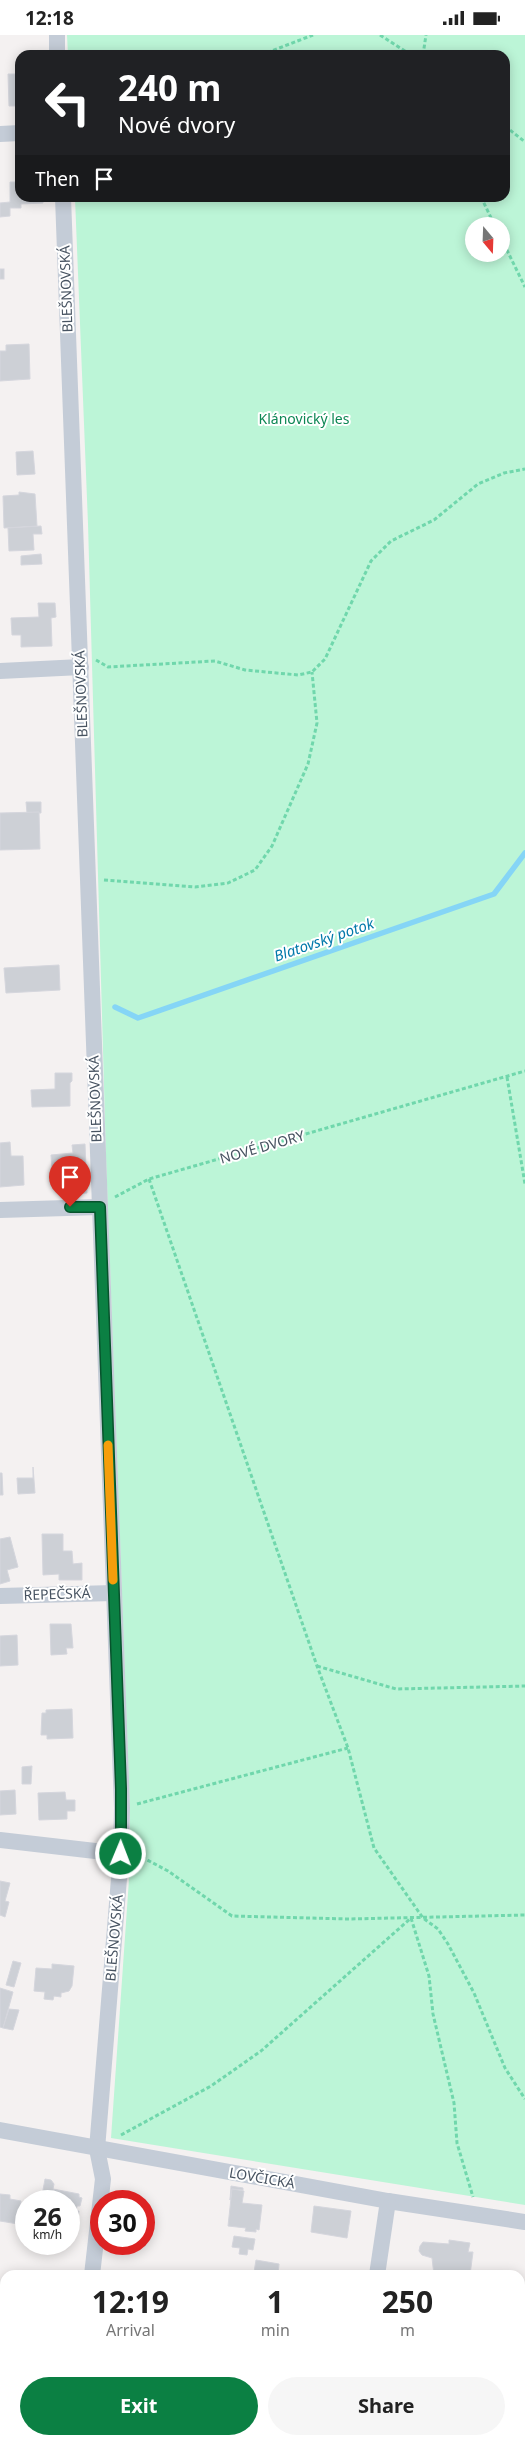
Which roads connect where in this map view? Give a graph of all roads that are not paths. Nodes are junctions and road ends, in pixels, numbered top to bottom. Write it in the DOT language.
graph roads {
  1 [pos="57,35"];
  2 [pos="58,50"];
  3 [pos="15,133"];
  4 [pos="0,134"];
  5 [pos="63,202"];
  6 [pos="80,667"];
  7 [pos="0,671"];
  8 [pos="100,1207"];
  9 [pos="0,1210"];
  10 [pos="114,1593"];
  11 [pos="0,1596"];
  12 [pos="0,1840"];
  13 [pos="121,1854"];
  14 [pos="0,2130"];
  15 [pos="97,2149"];
  16 [pos="388,2201"];
  17 [pos="525,2222"];
  18 [pos="93,2270"];
  19 [pos="379,2270"];
  1 -- 2 [label="street"];
  3 -- 4 [label="street"];
  5 -- 6 [label="street, BLEŠNOVSKÁ"];
  6 -- 7 [label="street"];
  6 -- 8 [label="street, BLEŠNOVSKÁ"];
  8 -- 9 [label="street"];
  8 -- 10 [label="street, BLEŠNOVSKÁ"];
  10 -- 11 [label="street, ŘEPEČSKÁ"];
  10 -- 13 [label="street, BLEŠNOVSKÁ"];
  12 -- 13 [label="street"];
  13 -- 15 [label="street, BLEŠNOVSKÁ"];
  14 -- 15 [label="street, LOVČICKÁ"];
  15 -- 16 [label="street, LOVČICKÁ"];
  15 -- 18 [label="street, BLEŠNOVSKÁ"];
  16 -- 17 [label="street, LOVČICKÁ"];
  16 -- 19 [label="street"];
}
